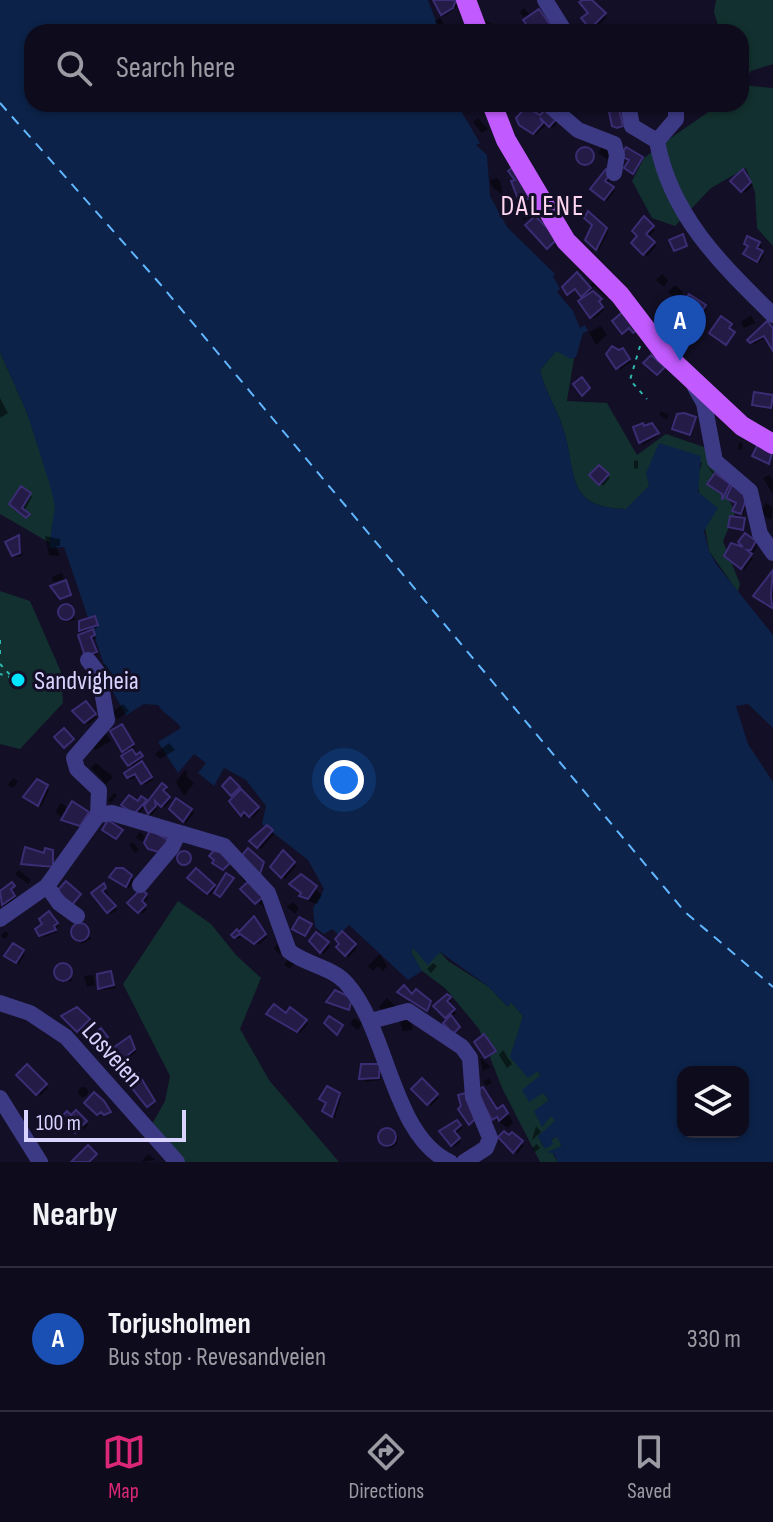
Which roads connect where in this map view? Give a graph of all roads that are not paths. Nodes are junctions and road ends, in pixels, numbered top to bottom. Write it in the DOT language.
graph roads {
  1 [pos="466,0"];
  2 [pos="545,0"];
  3 [pos="475,24"];
  4 [pos="560,24"];
  5 [pos="495,112"];
  6 [pos="557,112"];
  7 [pos="629,112"];
  8 [pos="676,112"];
  9 [pos="657,141"];
  10 [pos="614,173"];
  11 [pos="773,315"];
  12 [pos="674,362"];
  13 [pos="773,444"];
  14 [pos="765,528"];
  15 [pos="773,553"];
  16 [pos="88,660"];
  17 [pos="98,815"];
  18 [pos="178,834"];
  19 [pos="140,885"];
  20 [pos="47,886"];
  21 [pos="77,916"];
  22 [pos="0,919"];
  23 [pos="0,1003"];
  24 [pos="371,1021"];
  25 [pos="0,1098"];
  26 [pos="175,1161"];
  27 [pos="40,1162"];
  28 [pos="450,1162"];
  29 [pos="464,1162"];
  1 -- 3 [label="main road"];
  2 -- 4 [label="street"];
  5 -- 12 [label="main road"];
  6 -- 10 [label="street"];
  7 -- 9 [label="street"];
  8 -- 9 [label="street"];
  9 -- 11 [label="street"];
  12 -- 13 [label="main road"];
  12 -- 14 [label="street"];
  14 -- 15 [label="street"];
  16 -- 17 [label="street"];
  17 -- 18 [label="street"];
  17 -- 20 [label="street"];
  18 -- 19 [label="street"];
  18 -- 24 [label="street"];
  20 -- 21 [label="street"];
  20 -- 22 [label="street"];
  23 -- 26 [label="street, Losveien"];
  24 -- 28 [label="street"];
  24 -- 29 [label="street"];
  25 -- 27 [label="street"];
}
